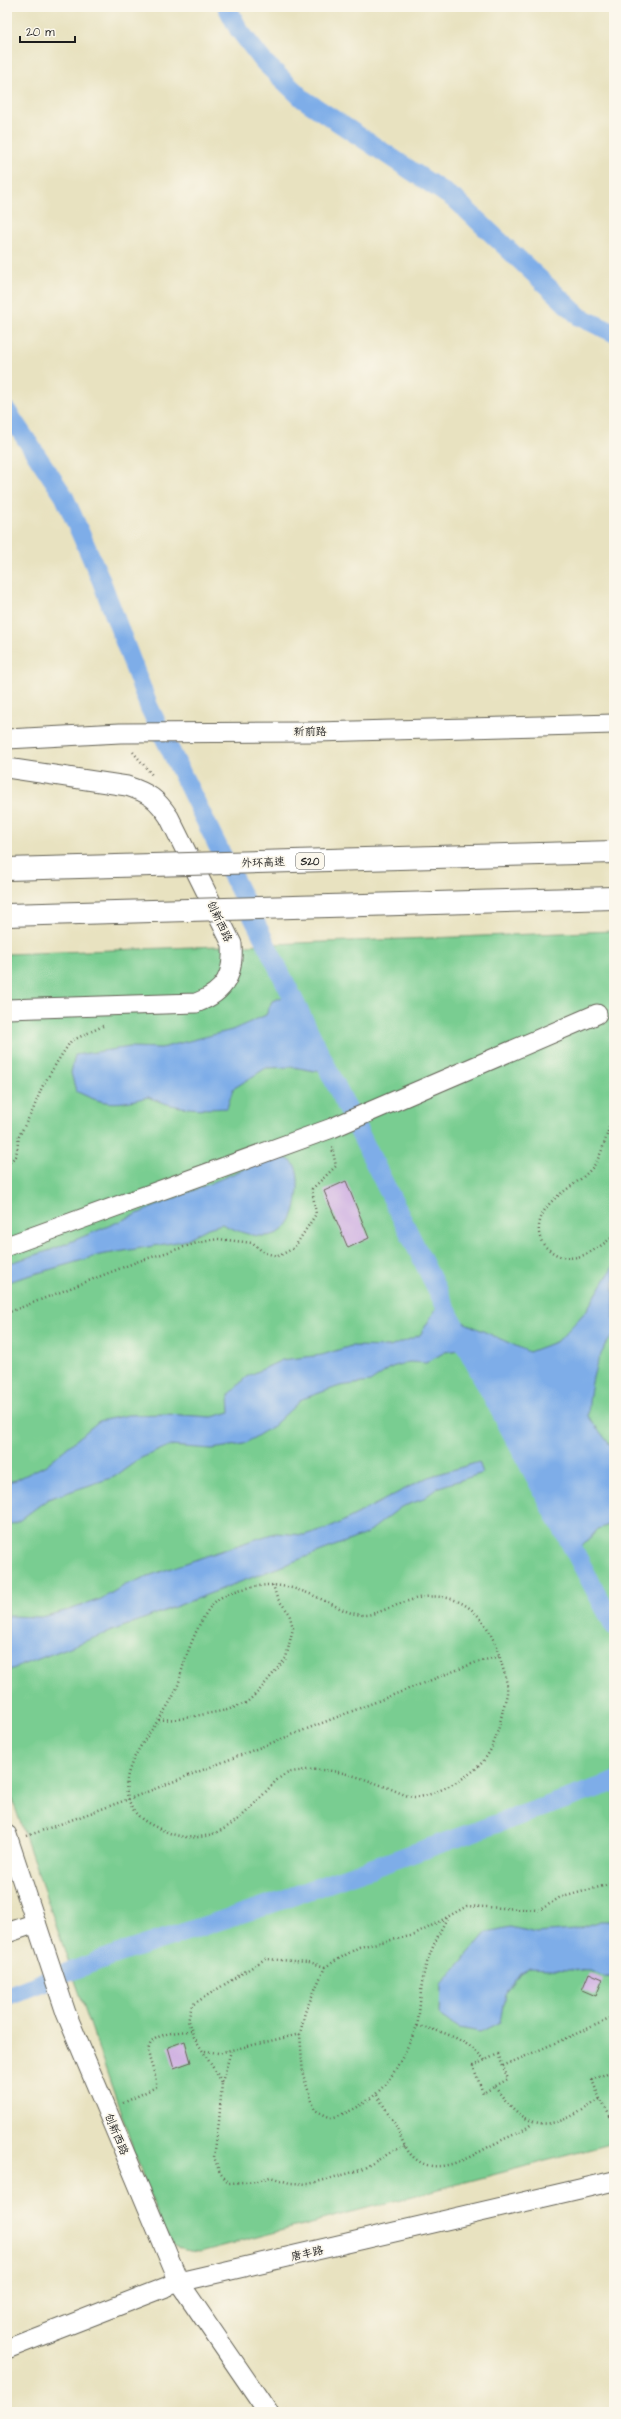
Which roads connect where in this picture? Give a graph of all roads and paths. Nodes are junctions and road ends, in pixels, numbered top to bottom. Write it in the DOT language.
graph roads {
  1 [pos="614,724"];
  2 [pos="120,733"];
  3 [pos="7,739"];
  4 [pos="7,768"];
  5 [pos="157,780"];
  6 [pos="614,852"];
  7 [pos="7,869"];
  8 [pos="614,898"];
  9 [pos="7,915"];
  10 [pos="7,1009"];
  11 [pos="597,1014"];
  12 [pos="109,1022"];
  13 [pos="614,1112"];
  14 [pos="327,1129"];
  15 [pos="7,1165"];
  16 [pos="614,1236"];
  17 [pos="7,1246"];
  18 [pos="7,1312"];
  19 [pos="273,1585"];
  20 [pos="500,1656"];
  21 [pos="159,1720"];
  22 [pos="129,1799"];
  23 [pos="8,1839"];
  24 [pos="614,1883"];
  25 [pos="449,1915"];
  26 [pos="36,1923"];
  27 [pos="7,1933"];
  28 [pos="325,1967"];
  29 [pos="614,2017"];
  30 [pos="417,2026"];
  31 [pos="191,2031"];
  32 [pos="300,2034"];
  33 [pos="204,2051"];
  34 [pos="231,2051"];
  35 [pos="486,2060"];
  36 [pos="503,2066"];
  37 [pos="614,2070"];
  38 [pos="222,2082"];
  39 [pos="495,2087"];
  40 [pos="377,2095"];
  41 [pos="600,2099"];
  42 [pos="119,2105"];
  43 [pos="614,2114"];
  44 [pos="533,2123"];
  45 [pos="405,2146"];
  46 [pos="614,2181"];
  47 [pos="179,2282"];
  48 [pos="7,2349"];
  49 [pos="268,2412"];
  1 -- 2 [label="street, 新前路"];
  2 -- 3 [label="street, 新前路"];
  2 -- 5 [label="path"];
  4 -- 10 [label="street, 创新西路"];
  6 -- 7 [label="highway, 外环高速 / S20, bridge"];
  8 -- 9 [label="highway, bridge"];
  11 -- 14 [label="street"];
  12 -- 15 [label="path"];
  13 -- 16 [label="path"];
  14 -- 17 [label="street"];
  14 -- 18 [label="path"];
  19 -- 20 [label="path"];
  19 -- 21 [label="path"];
  19 -- 21 [label="path"];
  20 -- 22 [label="path"];
  20 -- 22 [label="path"];
  21 -- 22 [label="path"];
  22 -- 23 [label="path"];
  23 -- 26 [label="street, 创新西路"];
  24 -- 25 [label="path"];
  25 -- 28 [label="path"];
  25 -- 30 [label="path"];
  26 -- 27 [label="street"];
  26 -- 47 [label="street, 创新西路"];
  28 -- 31 [label="path"];
  28 -- 32 [label="path"];
  29 -- 36 [label="path"];
  30 -- 35 [label="path"];
  30 -- 40 [label="path"];
  31 -- 33 [label="path"];
  31 -- 42 [label="path"];
  32 -- 34 [label="path"];
  32 -- 40 [label="path"];
  33 -- 34 [label="path"];
  33 -- 38 [label="path"];
  34 -- 38 [label="path"];
  35 -- 36 [label="path"];
  35 -- 39 [label="path"];
  36 -- 39 [label="path"];
  37 -- 41 [label="path"];
  38 -- 45 [label="path"];
  39 -- 44 [label="path"];
  40 -- 45 [label="path"];
  41 -- 43 [label="path"];
  41 -- 44 [label="path"];
  44 -- 45 [label="path"];
  46 -- 47 [label="street, 唐丰路"];
  47 -- 48 [label="street, 唐丰路"];
  47 -- 49 [label="street, 创新西路"];
}
